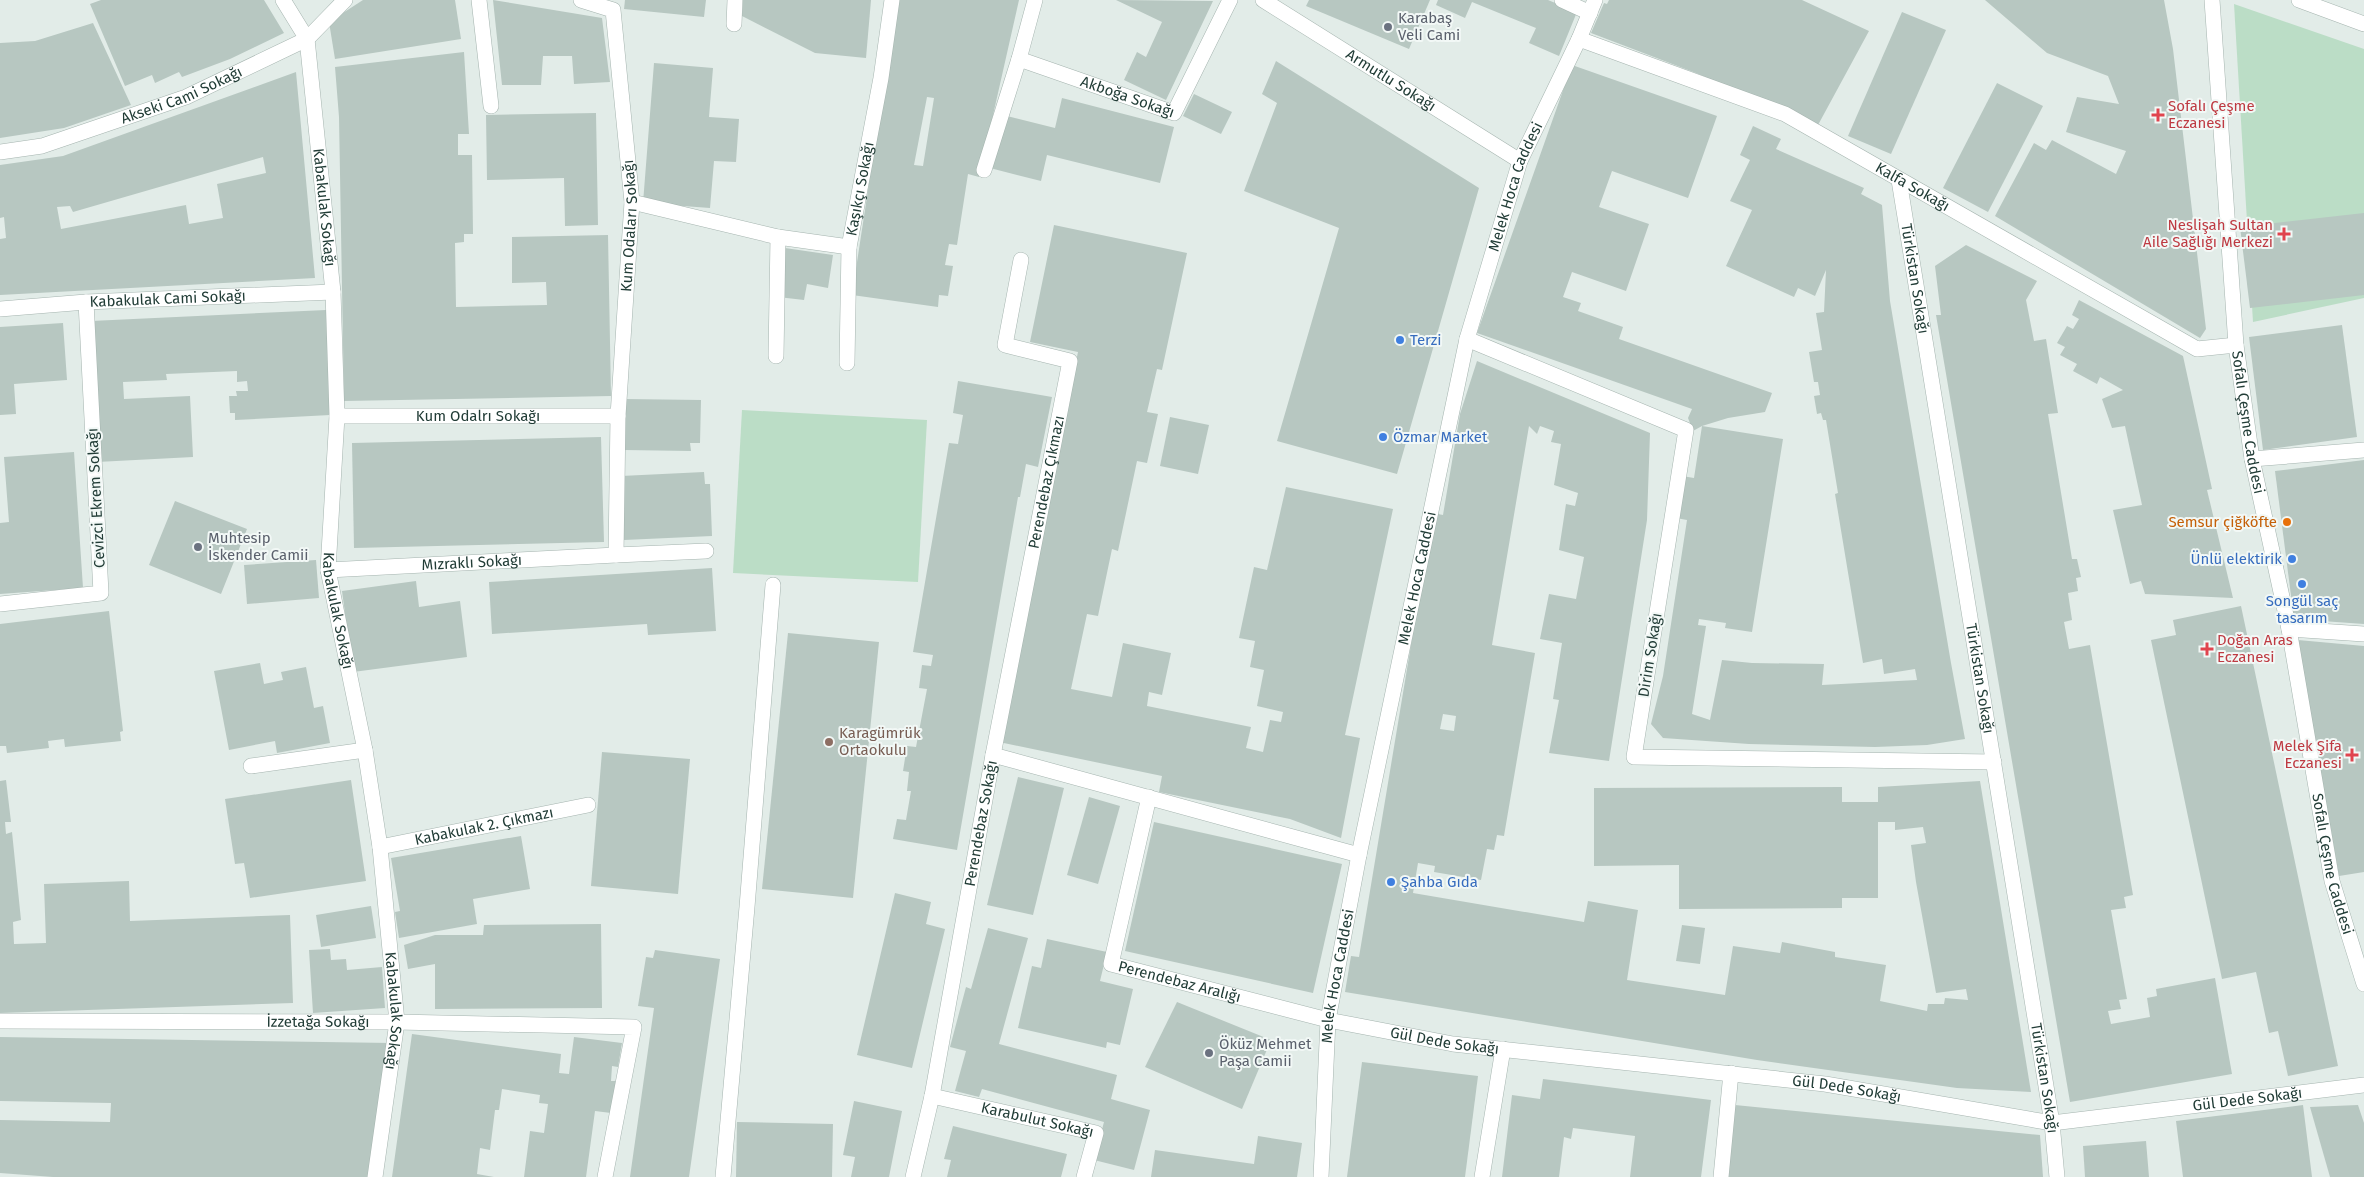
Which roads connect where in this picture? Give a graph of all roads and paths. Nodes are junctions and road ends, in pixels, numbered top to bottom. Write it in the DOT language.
graph roads {
  1 [pos="283,0"];
  2 [pos="345,0"];
  3 [pos="479,0"];
  4 [pos="581,0"];
  5 [pos="735,0"];
  6 [pos="892,0"];
  7 [pos="1035,0"];
  8 [pos="1230,0"];
  9 [pos="1263,0"];
  10 [pos="1562,0"];
  11 [pos="2212,0"];
  12 [pos="2299,0"];
  13 [pos="1592,7"];
  14 [pos="734,24"];
  15 [pos="2364,24"];
  16 [pos="1579,39"];
  17 [pos="307,40"];
  18 [pos="1019,59"];
  19 [pos="491,106"];
  20 [pos="0,152"];
  21 [pos="1520,161"];
  22 [pos="984,170"];
  23 [pos="1899,180"];
  24 [pos="632,202"];
  25 [pos="778,237"];
  26 [pos="849,247"];
  27 [pos="1021,260"];
  28 [pos="333,292"];
  29 [pos="86,302"];
  30 [pos="0,309"];
  31 [pos="1468,340"];
  32 [pos="2236,345"];
  33 [pos="776,356"];
  34 [pos="847,363"];
  35 [pos="338,416"];
  36 [pos="618,416"];
  37 [pos="2364,450"];
  38 [pos="2252,459"];
  39 [pos="706,551"];
  40 [pos="616,555"];
  41 [pos="328,570"];
  42 [pos="773,586"];
  43 [pos="0,604"];
  44 [pos="2289,629"];
  45 [pos="2364,634"];
  46 [pos="365,750"];
  47 [pos="993,756"];
  48 [pos="1994,762"];
  49 [pos="252,766"];
  50 [pos="1149,797"];
  51 [pos="588,805"];
  52 [pos="380,847"];
  53 [pos="1359,855"];
  54 [pos="2364,984"];
  55 [pos="0,1020"];
  56 [pos="1328,1020"];
  57 [pos="398,1022"];
  58 [pos="1503,1049"];
  59 [pos="1731,1073"];
  60 [pos="2364,1085"];
  61 [pos="932,1096"];
  62 [pos="2052,1123"];
  63 [pos="376,1177"];
  64 [pos="605,1177"];
  65 [pos="722,1177"];
  66 [pos="912,1177"];
  67 [pos="1084,1177"];
  68 [pos="1322,1177"];
  69 [pos="1482,1177"];
  70 [pos="1721,1177"];
  71 [pos="2057,1177"];
  1 -- 17 [label="street"];
  2 -- 17 [label="street, Akseki Cami Sokağı"];
  3 -- 19 [label="street"];
  4 -- 24 [label="street, Kum Odaları Sokağı"];
  5 -- 14 [label="street"];
  6 -- 26 [label="street, Kaşıkçı Sokağı"];
  7 -- 18 [label="street"];
  8 -- 18 [label="street, Akboğa Sokağı"];
  9 -- 21 [label="street, Armutlu Sokağı"];
  10 -- 13 [label="street"];
  11 -- 32 [label="street, Sofalı Çeşme Caddesi"];
  12 -- 15 [label="street"];
  13 -- 16 [label="street, Melek Hoca Caddesi"];
  16 -- 21 [label="street, Melek Hoca Caddesi"];
  16 -- 23 [label="street, Kalfa Sokağı"];
  17 -- 20 [label="street, Akseki Cami Sokağı"];
  17 -- 28 [label="street, Kabakulak Sokağı"];
  18 -- 22 [label="street"];
  21 -- 31 [label="street, Melek Hoca Caddesi"];
  23 -- 32 [label="street, Kalfa Sokağı"];
  23 -- 48 [label="street, Türkistan Sokağı"];
  24 -- 25 [label="street, Kaşıkçı Sokağı"];
  24 -- 36 [label="street, Kum Odaları Sokağı"];
  25 -- 26 [label="street, Kaşıkçı Sokağı"];
  25 -- 33 [label="street"];
  26 -- 34 [label="street"];
  27 -- 47 [label="street, Perendebaz Çıkmazı"];
  28 -- 29 [label="street, Kabakulak Cami Sokağı"];
  28 -- 35 [label="street, Kabakulak Sokağı"];
  29 -- 30 [label="street, Kabakulak Cami Sokağı"];
  29 -- 43 [label="street, Cevizci Ekrem Sokağı"];
  31 -- 48 [label="street, Dirim Sokağı"];
  31 -- 53 [label="street, Melek Hoca Caddesi"];
  32 -- 38 [label="street, Sofalı Çeşme Caddesi"];
  35 -- 36 [label="street, Kum Odalrı Sokağı"];
  35 -- 41 [label="street, Kabakulak Sokağı"];
  36 -- 40 [label="street"];
  37 -- 38 [label="street"];
  38 -- 44 [label="street, Sofalı Çeşme Caddesi"];
  39 -- 40 [label="street, Mızraklı Sokağı"];
  40 -- 41 [label="street, Mızraklı Sokağı"];
  41 -- 46 [label="street, Kabakulak Sokağı"];
  42 -- 65 [label="street"];
  44 -- 45 [label="street"];
  44 -- 54 [label="street, Sofalı Çeşme Caddesi"];
  46 -- 49 [label="street"];
  46 -- 52 [label="street, Kabakulak Sokağı"];
  47 -- 50 [label="street, Perendebaz Sokağı"];
  47 -- 61 [label="street, Perendebaz Sokağı"];
  48 -- 62 [label="street, Türkistan Sokağı"];
  50 -- 53 [label="street, Perendebaz Sokağı"];
  50 -- 56 [label="street, Perendebaz Aralığı"];
  51 -- 52 [label="street, Kabakulak 2. Çıkmazı"];
  52 -- 57 [label="street, Kabakulak Sokağı"];
  53 -- 56 [label="street, Melek Hoca Caddesi"];
  55 -- 57 [label="street, İzzetağa Sokağı"];
  56 -- 58 [label="street, Gül Dede Sokağı"];
  56 -- 68 [label="street, Melek Hoca Caddesi"];
  57 -- 63 [label="street, Kabakulak Sokağı"];
  57 -- 64 [label="street, İzzetağa Sokağı"];
  58 -- 59 [label="street, Gül Dede Sokağı"];
  58 -- 69 [label="street"];
  59 -- 62 [label="street, Gül Dede Sokağı"];
  59 -- 70 [label="street"];
  60 -- 62 [label="street, Gül Dede Sokağı"];
  61 -- 66 [label="street, Perendebaz Sokağı"];
  61 -- 67 [label="street, Karabulut Sokağı"];
  62 -- 71 [label="street, Türkistan Sokağı"];
}
